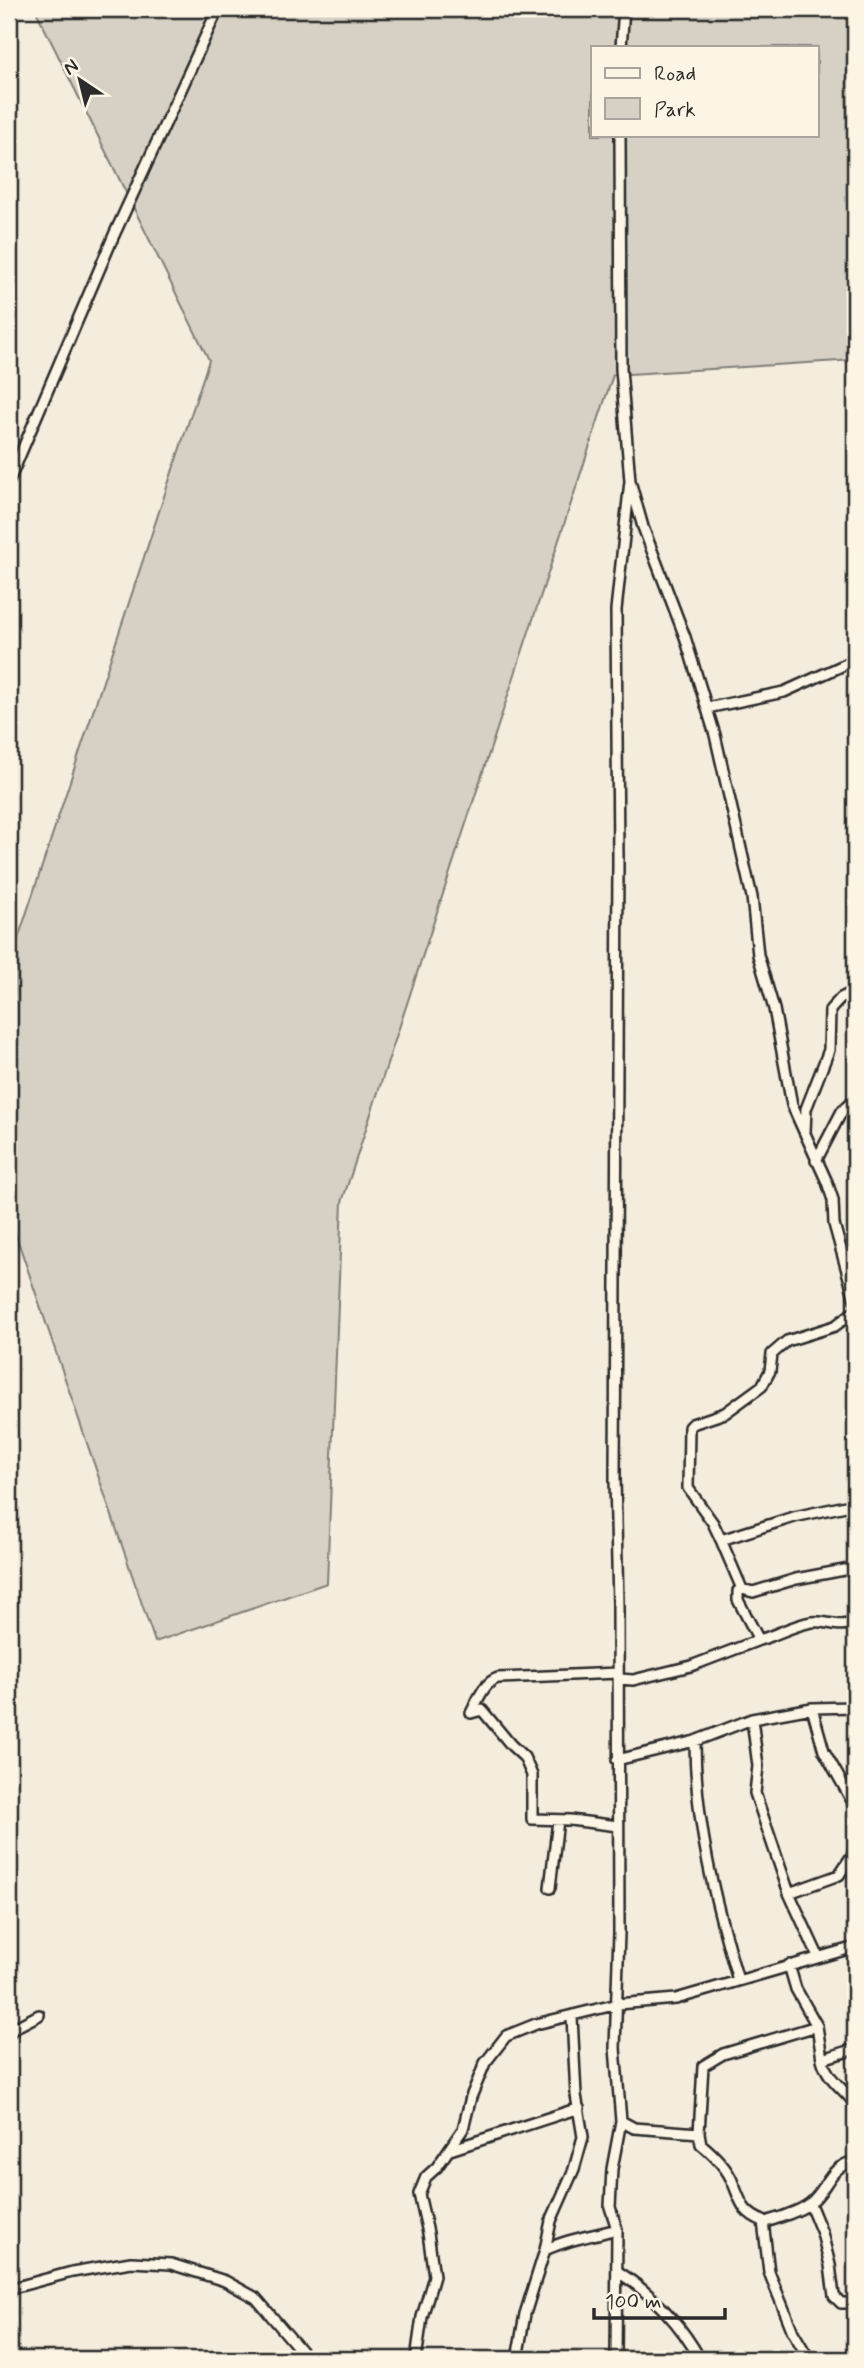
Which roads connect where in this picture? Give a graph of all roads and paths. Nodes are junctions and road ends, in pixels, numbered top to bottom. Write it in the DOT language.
graph roads {
  1 [pos="218,9"];
  2 [pos="624,9"];
  3 [pos="621,46"];
  4 [pos="620,136"];
  5 [pos="9,481"];
  6 [pos="630,481"];
  7 [pos="855,660"];
  8 [pos="706,708"];
  9 [pos="855,991"];
  10 [pos="855,1099"];
  11 [pos="805,1136"];
  12 [pos="816,1161"];
  13 [pos="855,1288"];
  14 [pos="855,1300"];
  15 [pos="855,1311"];
  16 [pos="855,1504"];
  17 [pos="721,1540"];
  18 [pos="855,1567"];
  19 [pos="742,1589"];
  20 [pos="855,1621"];
  21 [pos="759,1640"];
  22 [pos="618,1676"];
  23 [pos="855,1707"];
  24 [pos="812,1708"];
  25 [pos="752,1720"];
  26 [pos="695,1741"];
  27 [pos="617,1760"];
  28 [pos="855,1806"];
  29 [pos="558,1820"];
  30 [pos="618,1826"];
  31 [pos="855,1851"];
  32 [pos="550,1888"];
  33 [pos="789,1893"];
  34 [pos="855,1947"];
  35 [pos="818,1956"];
  36 [pos="789,1965"];
  37 [pos="738,1980"];
  38 [pos="618,2004"];
  39 [pos="40,2015"];
  40 [pos="572,2017"];
  41 [pos="817,2025"];
  42 [pos="9,2034"];
  43 [pos="855,2049"];
  44 [pos="822,2059"];
  45 [pos="855,2104"];
  46 [pos="579,2108"];
  47 [pos="621,2121"];
  48 [pos="699,2133"];
  49 [pos="450,2150"];
  50 [pos="855,2161"];
  51 [pos="810,2204"];
  52 [pos="762,2221"];
  53 [pos="617,2229"];
  54 [pos="545,2250"];
  55 [pos="617,2271"];
  56 [pos="9,2289"];
  57 [pos="855,2303"];
  58 [pos="308,2359"];
  59 [pos="416,2359"];
  60 [pos="517,2359"];
  61 [pos="616,2359"];
  62 [pos="700,2359"];
  63 [pos="809,2359"];
  1 -- 5 [label="street"];
  2 -- 3 [label="street"];
  4 -- 6 [label="street"];
  6 -- 8 [label="street"];
  6 -- 22 [label="street"];
  7 -- 8 [label="street"];
  8 -- 11 [label="street"];
  9 -- 11 [label="street"];
  10 -- 12 [label="street"];
  11 -- 12 [label="street"];
  12 -- 13 [label="street"];
  13 -- 14 [label="street"];
  15 -- 17 [label="street"];
  16 -- 17 [label="street"];
  17 -- 19 [label="street"];
  18 -- 19 [label="street"];
  19 -- 21 [label="street"];
  20 -- 21 [label="street"];
  21 -- 22 [label="street"];
  22 -- 27 [label="street"];
  22 -- 29 [label="street"];
  23 -- 24 [label="street"];
  24 -- 25 [label="street"];
  24 -- 28 [label="street"];
  25 -- 26 [label="street"];
  25 -- 33 [label="street"];
  26 -- 27 [label="street"];
  26 -- 37 [label="street"];
  27 -- 30 [label="street"];
  29 -- 30 [label="street"];
  29 -- 32 [label="street"];
  30 -- 38 [label="street"];
  31 -- 33 [label="street"];
  33 -- 35 [label="street"];
  34 -- 35 [label="street"];
  35 -- 36 [label="street"];
  36 -- 37 [label="street"];
  36 -- 41 [label="street"];
  37 -- 38 [label="street"];
  38 -- 40 [label="street"];
  38 -- 47 [label="street"];
  39 -- 42 [label="street"];
  40 -- 46 [label="street"];
  40 -- 49 [label="street"];
  41 -- 44 [label="street"];
  41 -- 48 [label="street"];
  43 -- 44 [label="street"];
  44 -- 45 [label="street"];
  46 -- 49 [label="street"];
  46 -- 54 [label="street"];
  47 -- 48 [label="street"];
  47 -- 53 [label="street"];
  48 -- 52 [label="street"];
  49 -- 59 [label="street"];
  50 -- 51 [label="street"];
  51 -- 52 [label="street"];
  51 -- 57 [label="street"];
  52 -- 63 [label="street"];
  53 -- 54 [label="street"];
  53 -- 55 [label="street"];
  54 -- 60 [label="street"];
  55 -- 61 [label="street"];
  55 -- 62 [label="street"];
  56 -- 58 [label="street"];
}
